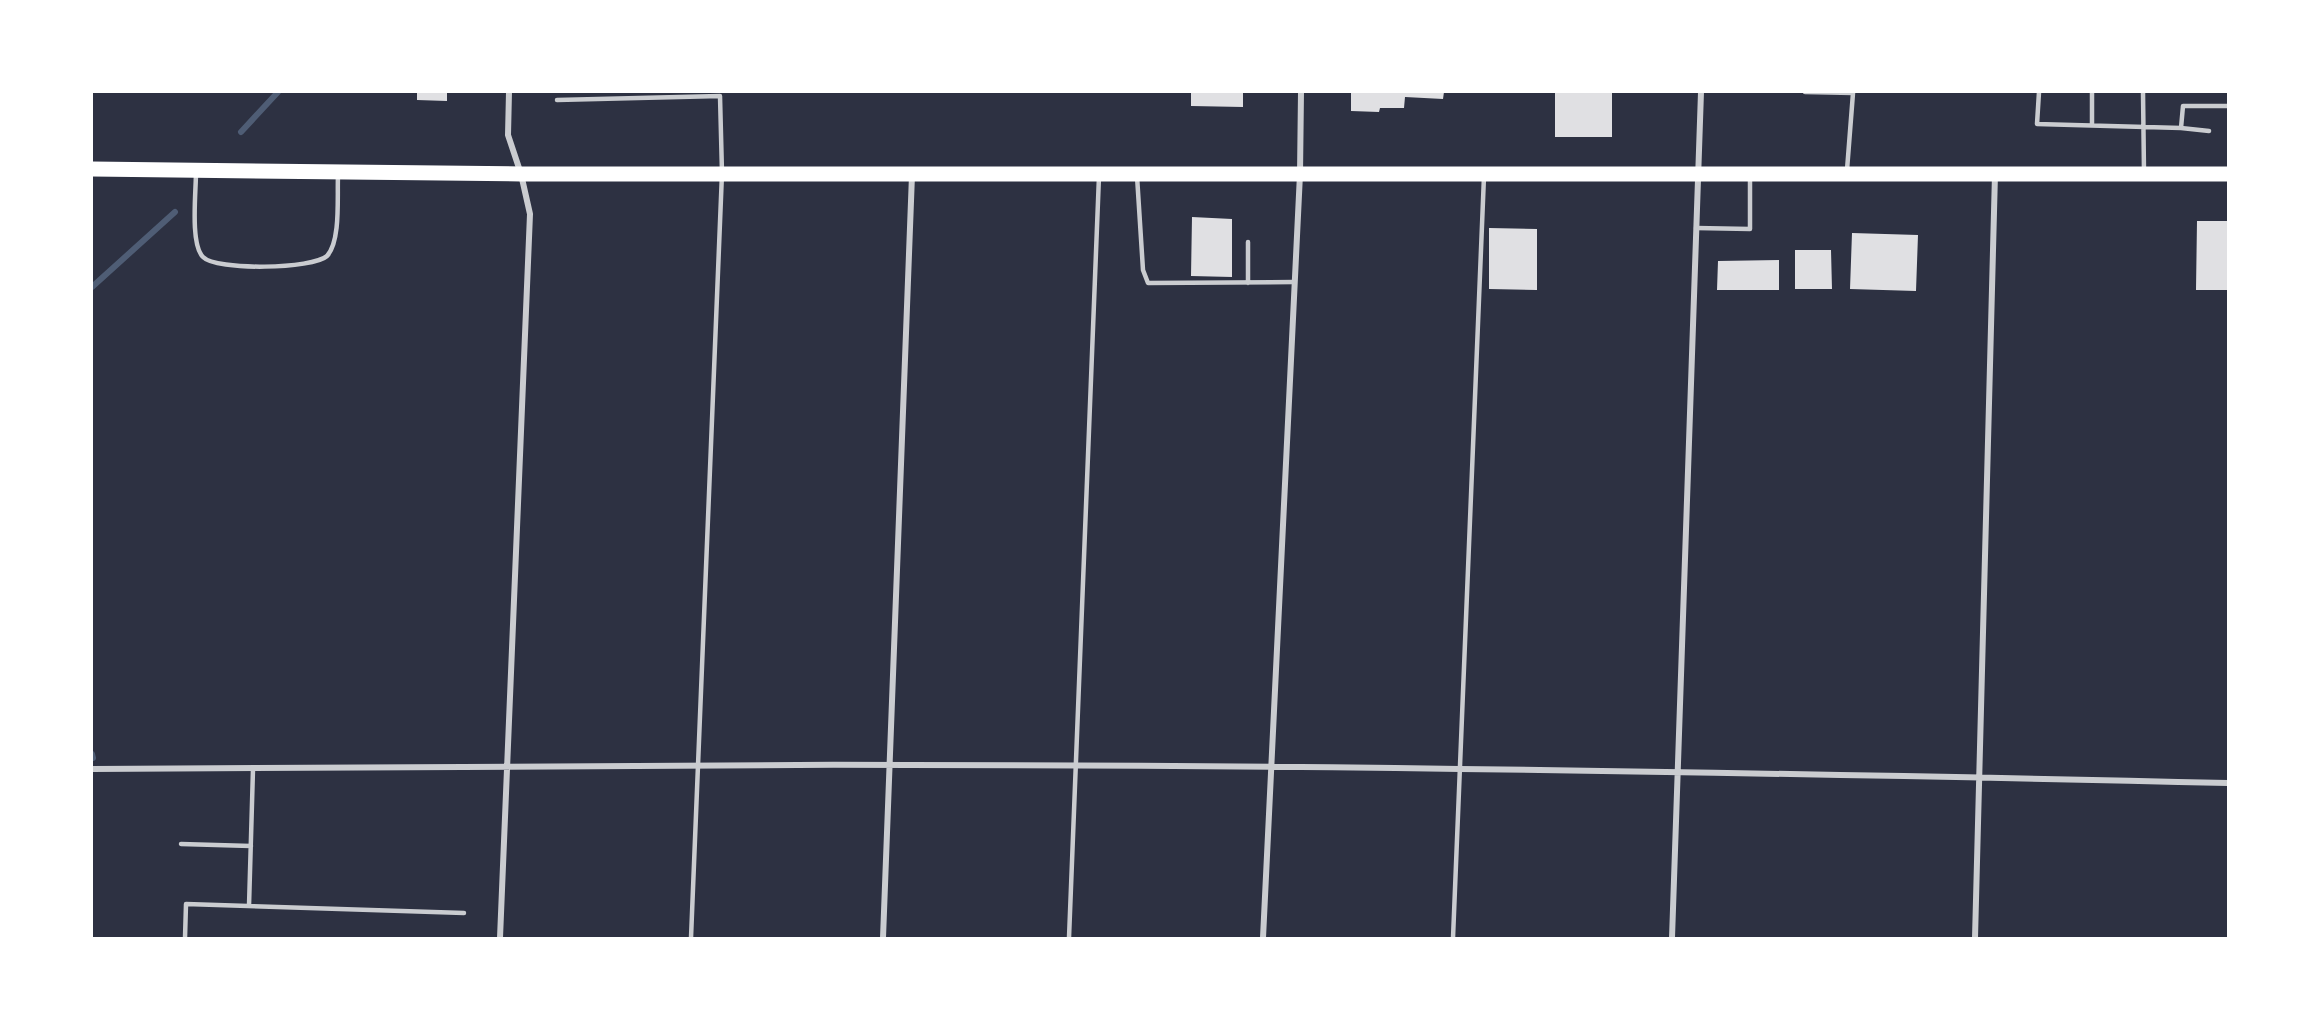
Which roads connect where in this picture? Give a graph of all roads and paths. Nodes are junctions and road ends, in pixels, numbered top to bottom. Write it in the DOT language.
graph roads {
  1 [pos="509,92"];
  2 [pos="1301,92"];
  3 [pos="1701,92"];
  4 [pos="1804,92"];
  5 [pos="1853,92"];
  6 [pos="2039,92"];
  7 [pos="2092,92"];
  8 [pos="2143,92"];
  9 [pos="720,94"];
  10 [pos="557,100"];
  11 [pos="2229,106"];
  12 [pos="2092,124"];
  13 [pos="2143,127"];
  14 [pos="2181,129"];
  15 [pos="2209,131"];
  16 [pos="92,169"];
  17 [pos="196,170"];
  18 [pos="338,172"];
  19 [pos="912,172"];
  20 [pos="1995,172"];
  21 [pos="722,173"];
  22 [pos="1099,173"];
  23 [pos="1137,173"];
  24 [pos="1698,173"];
  25 [pos="1750,173"];
  26 [pos="1846,173"];
  27 [pos="2144,173"];
  28 [pos="521,174"];
  29 [pos="1300,174"];
  30 [pos="1484,174"];
  31 [pos="2229,174"];
  32 [pos="1696,228"];
  33 [pos="1248,242"];
  34 [pos="1294,282"];
  35 [pos="1248,283"];
  36 [pos="891,765"];
  37 [pos="1075,765"];
  38 [pos="1269,766"];
  39 [pos="698,767"];
  40 [pos="92,768"];
  41 [pos="253,769"];
  42 [pos="506,769"];
  43 [pos="1460,769"];
  44 [pos="1677,772"];
  45 [pos="1981,777"];
  46 [pos="2229,783"];
  47 [pos="181,844"];
  48 [pos="251,846"];
  49 [pos="249,906"];
  50 [pos="464,913"];
  51 [pos="185,939"];
  52 [pos="500,939"];
  53 [pos="692,939"];
  54 [pos="883,939"];
  55 [pos="1069,939"];
  56 [pos="1263,939"];
  57 [pos="1453,939"];
  58 [pos="1672,939"];
  59 [pos="1976,939"];
  1 -- 28 [label="street"];
  2 -- 29 [label="street"];
  3 -- 24 [label="street"];
  4 -- 5 [label="lane"];
  5 -- 26 [label="lane"];
  6 -- 12 [label="lane"];
  7 -- 12 [label="lane"];
  8 -- 13 [label="lane"];
  9 -- 10 [label="lane"];
  9 -- 21 [label="lane"];
  11 -- 14 [label="lane"];
  12 -- 13 [label="lane"];
  13 -- 14 [label="lane"];
  13 -- 27 [label="lane"];
  14 -- 15 [label="lane"];
  16 -- 17 [label="main road"];
  17 -- 18 [label="main road"];
  17 -- 18 [label="lane"];
  18 -- 28 [label="main road"];
  19 -- 21 [label="main road"];
  19 -- 22 [label="main road"];
  19 -- 36 [label="street"];
  20 -- 26 [label="main road"];
  20 -- 27 [label="main road"];
  20 -- 45 [label="street"];
  21 -- 28 [label="main road"];
  21 -- 39 [label="lane"];
  22 -- 23 [label="main road"];
  22 -- 37 [label="lane"];
  23 -- 29 [label="main road"];
  23 -- 35 [label="lane"];
  24 -- 25 [label="main road"];
  24 -- 30 [label="main road"];
  24 -- 32 [label="street"];
  25 -- 26 [label="main road"];
  25 -- 32 [label="lane"];
  27 -- 31 [label="main road"];
  28 -- 42 [label="street"];
  29 -- 30 [label="main road"];
  29 -- 34 [label="street"];
  30 -- 43 [label="lane"];
  32 -- 44 [label="street"];
  33 -- 35 [label="lane"];
  34 -- 35 [label="lane"];
  34 -- 38 [label="street"];
  36 -- 37 [label="street"];
  36 -- 39 [label="street"];
  36 -- 54 [label="street"];
  37 -- 38 [label="street"];
  37 -- 55 [label="lane"];
  38 -- 43 [label="street"];
  38 -- 56 [label="street"];
  39 -- 42 [label="street"];
  39 -- 53 [label="lane"];
  40 -- 41 [label="street"];
  41 -- 42 [label="street"];
  41 -- 48 [label="lane"];
  42 -- 52 [label="street"];
  43 -- 44 [label="street"];
  43 -- 57 [label="lane"];
  44 -- 45 [label="street"];
  44 -- 58 [label="street"];
  45 -- 46 [label="street"];
  45 -- 59 [label="street"];
  47 -- 48 [label="lane"];
  48 -- 49 [label="lane"];
  49 -- 50 [label="lane"];
  49 -- 51 [label="lane"];
}
